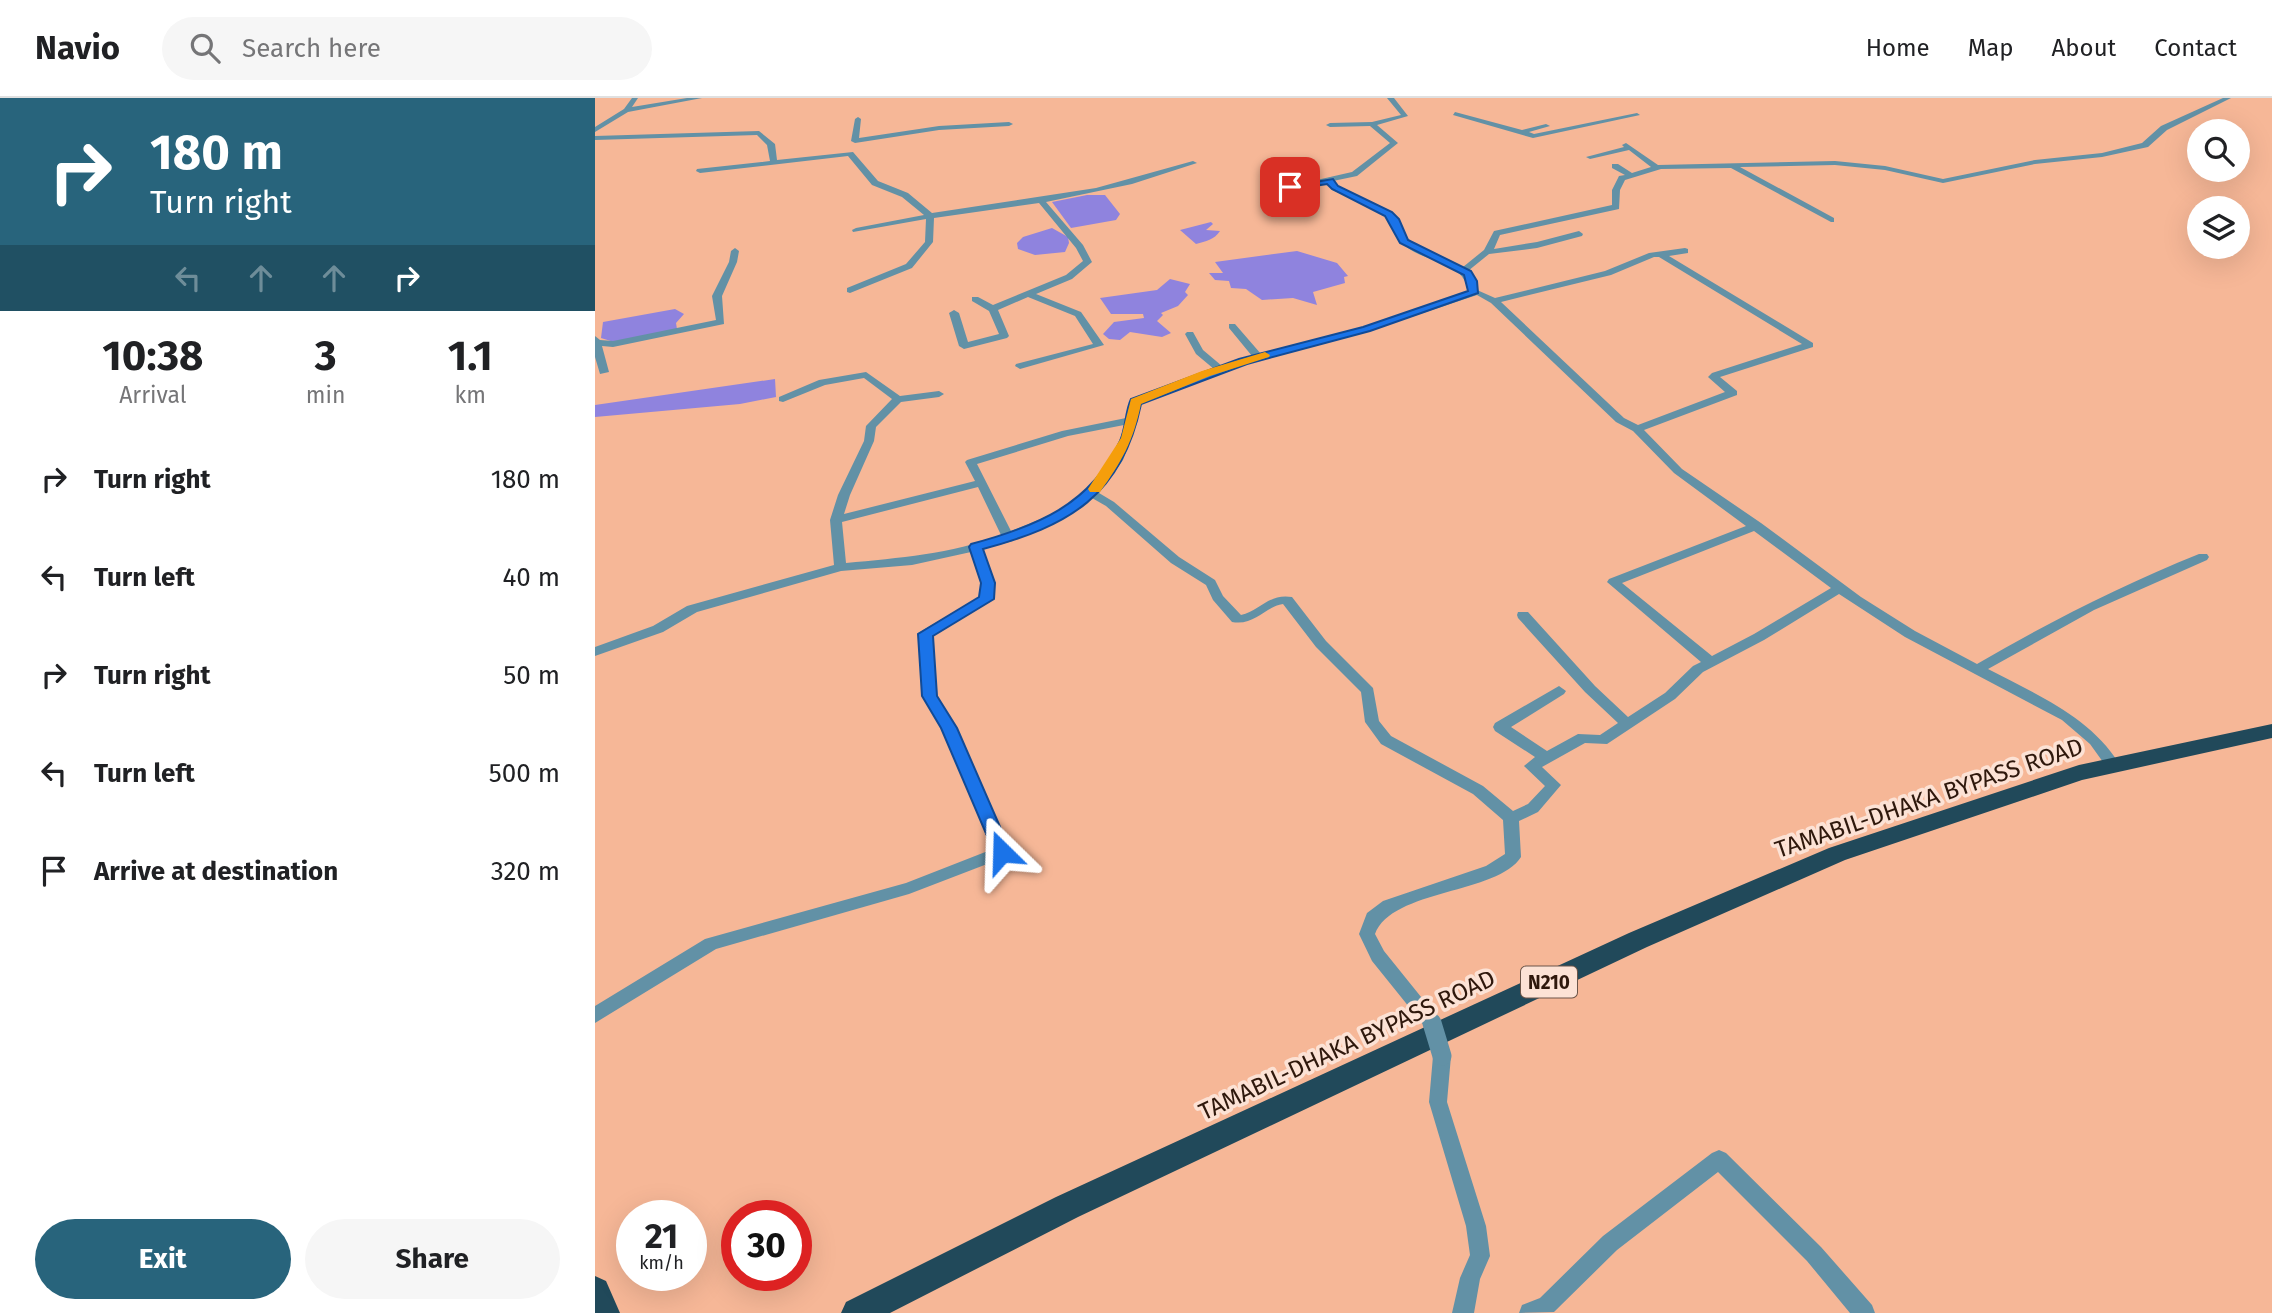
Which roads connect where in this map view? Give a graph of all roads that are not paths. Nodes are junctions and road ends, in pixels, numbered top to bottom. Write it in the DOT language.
graph roads {
  1 [pos="635,98"];
  2 [pos="699,98"];
  3 [pos="1390,98"];
  4 [pos="2228,98"];
  5 [pos="626,110"];
  6 [pos="1455,114"];
  7 [pos="1637,115"];
  8 [pos="858,118"];
  9 [pos="1009,124"];
  10 [pos="1372,124"];
  11 [pos="1330,125"];
  12 [pos="1546,126"];
  13 [pos="595,130"];
  14 [pos="1522,132"];
  15 [pos="1533,136"];
  16 [pos="595,138"];
  17 [pos="1544,140"];
  18 [pos="855,141"];
  19 [pos="1590,157"];
  20 [pos="834,159"];
  21 [pos="774,162"];
  22 [pos="1193,163"];
  23 [pos="1615,166"];
  24 [pos="1732,166"];
  25 [pos="1657,168"];
  26 [pos="700,171"];
  27 [pos="1631,174"];
  28 [pos="1329,181"];
  29 [pos="1290,187"];
  30 [pos="1041,201"];
  31 [pos="930,216"];
  32 [pos="1832,220"];
  33 [pos="856,230"];
  34 [pos="1579,234"];
  35 [pos="735,251"];
  36 [pos="1685,251"];
  37 [pos="1487,252"];
  38 [pos="1660,254"];
  39 [pos="1464,270"];
  40 [pos="850,290"];
  41 [pos="1473,293"];
  42 [pos="1030,295"];
  43 [pos="975,299"];
  44 [pos="1494,301"];
  45 [pos="993,309"];
  46 [pos="954,313"];
  47 [pos="1232,326"];
  48 [pos="1190,334"];
  49 [pos="597,345"];
  50 [pos="1258,357"];
  51 [pos="1020,366"];
  52 [pos="1219,369"];
  53 [pos="604,372"];
  54 [pos="939,394"];
  55 [pos="783,399"];
  56 [pos="898,399"];
  57 [pos="1133,420"];
  58 [pos="1637,429"];
  59 [pos="979,482"];
  60 [pos="1091,493"];
  61 [pos="836,520"];
  62 [pos="1757,526"];
  63 [pos="1009,538"];
  64 [pos="976,547"];
  65 [pos="2203,557"];
  66 [pos="840,566"];
  67 [pos="1840,587"];
  68 [pos="1523,615"];
  69 [pos="595,652"];
  70 [pos="1710,662"];
  71 [pos="1980,668"];
  72 [pos="1559,691"];
  73 [pos="1626,723"];
  74 [pos="2272,731"];
  75 [pos="1546,757"];
  76 [pos="2113,765"];
  77 [pos="1511,818"];
  78 [pos="595,1015"];
  79 [pos="595,1292"];
  80 [pos="604,1313"];
  81 [pos="857,1313"];
  82 [pos="1463,1313"];
  83 [pos="1530,1313"];
  84 [pos="1864,1313"];
  1 -- 5 [label="street"];
  2 -- 5 [label="street"];
  3 -- 10 [label="street"];
  4 -- 24 [label="street"];
  5 -- 13 [label="street"];
  6 -- 14 [label="street"];
  7 -- 15 [label="street"];
  8 -- 18 [label="street"];
  9 -- 18 [label="street"];
  10 -- 11 [label="street"];
  10 -- 28 [label="street"];
  12 -- 14 [label="street"];
  14 -- 15 [label="street"];
  15 -- 17 [label="street"];
  16 -- 21 [label="street"];
  18 -- 20 [label="street"];
  19 -- 25 [label="street"];
  20 -- 21 [label="street"];
  20 -- 31 [label="street"];
  21 -- 26 [label="street"];
  22 -- 30 [label="street"];
  23 -- 27 [label="street"];
  24 -- 25 [label="street"];
  24 -- 32 [label="street"];
  25 -- 27 [label="street"];
  27 -- 37 [label="street"];
  28 -- 29 [label="street"];
  28 -- 39 [label="street"];
  30 -- 31 [label="street"];
  30 -- 42 [label="street"];
  31 -- 33 [label="street"];
  31 -- 40 [label="street"];
  34 -- 37 [label="street"];
  35 -- 49 [label="street"];
  36 -- 38 [label="street"];
  37 -- 39 [label="street"];
  38 -- 44 [label="street"];
  38 -- 58 [label="street"];
  39 -- 41 [label="street"];
  41 -- 44 [label="street"];
  41 -- 50 [label="street"];
  42 -- 45 [label="street"];
  42 -- 51 [label="street"];
  43 -- 45 [label="street"];
  44 -- 58 [label="street"];
  45 -- 46 [label="street"];
  47 -- 50 [label="street"];
  48 -- 52 [label="street"];
  49 -- 53 [label="street"];
  50 -- 52 [label="street"];
  52 -- 57 [label="street"];
  54 -- 56 [label="street"];
  55 -- 56 [label="street"];
  56 -- 61 [label="street"];
  57 -- 59 [label="street"];
  57 -- 60 [label="street"];
  58 -- 62 [label="street"];
  59 -- 61 [label="street"];
  59 -- 63 [label="street"];
  60 -- 63 [label="street"];
  60 -- 77 [label="street"];
  61 -- 66 [label="street"];
  62 -- 67 [label="street"];
  62 -- 70 [label="street"];
  63 -- 64 [label="street"];
  64 -- 66 [label="street"];
  64 -- 78 [label="street"];
  65 -- 71 [label="street"];
  66 -- 69 [label="street"];
  67 -- 70 [label="street"];
  67 -- 71 [label="street"];
  68 -- 73 [label="street"];
  70 -- 73 [label="street"];
  71 -- 76 [label="street"];
  72 -- 75 [label="street"];
  73 -- 75 [label="street"];
  74 -- 76 [label="highway, TAMABIL-DHAKA BYPASS ROAD / N210"];
  75 -- 77 [label="street"];
  76 -- 81 [label="highway, TAMABIL-DHAKA BYPASS ROAD / N210"];
  77 -- 82 [label="street, bridge"];
  79 -- 80 [label="highway"];
  83 -- 84 [label="street"];
}
